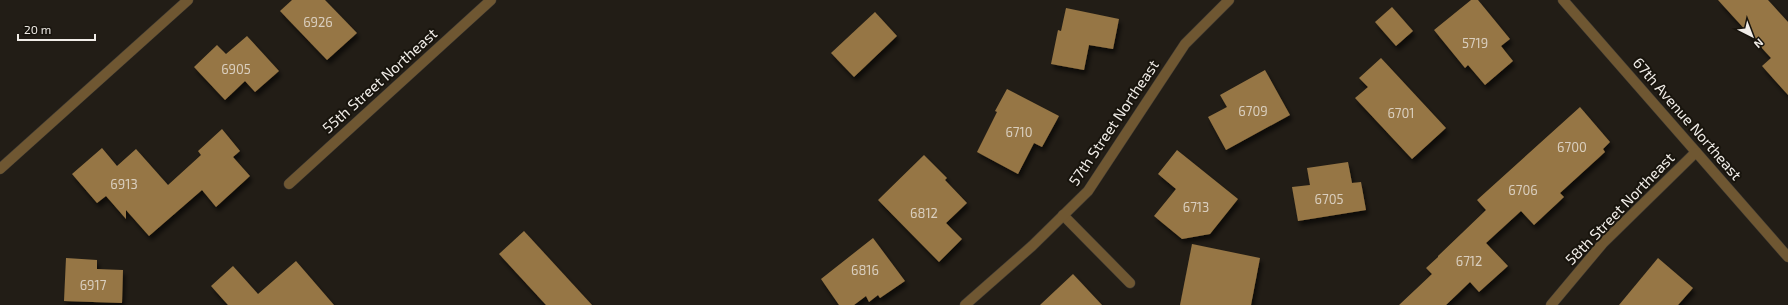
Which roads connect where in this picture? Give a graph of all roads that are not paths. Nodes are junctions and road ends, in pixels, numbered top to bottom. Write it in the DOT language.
graph roads {
  1 [pos="188,0"];
  2 [pos="491,0"];
  3 [pos="1229,0"];
  4 [pos="1563,0"];
  5 [pos="1696,152"];
  6 [pos="0,168"];
  7 [pos="289,184"];
  8 [pos="1063,215"];
  9 [pos="1788,257"];
  10 [pos="1130,283"];
  11 [pos="965,305"];
  12 [pos="1551,305"];
  1 -- 6 [label="street"];
  2 -- 7 [label="street, 55th Street Northeast"];
  3 -- 8 [label="street, 57th Street Northeast"];
  4 -- 5 [label="street, 67th Avenue Northeast"];
  5 -- 9 [label="street, 67th Avenue Northeast"];
  5 -- 12 [label="street, 58th Street Northeast"];
  8 -- 10 [label="street"];
  8 -- 11 [label="street, 57th Street Northeast"];
}
